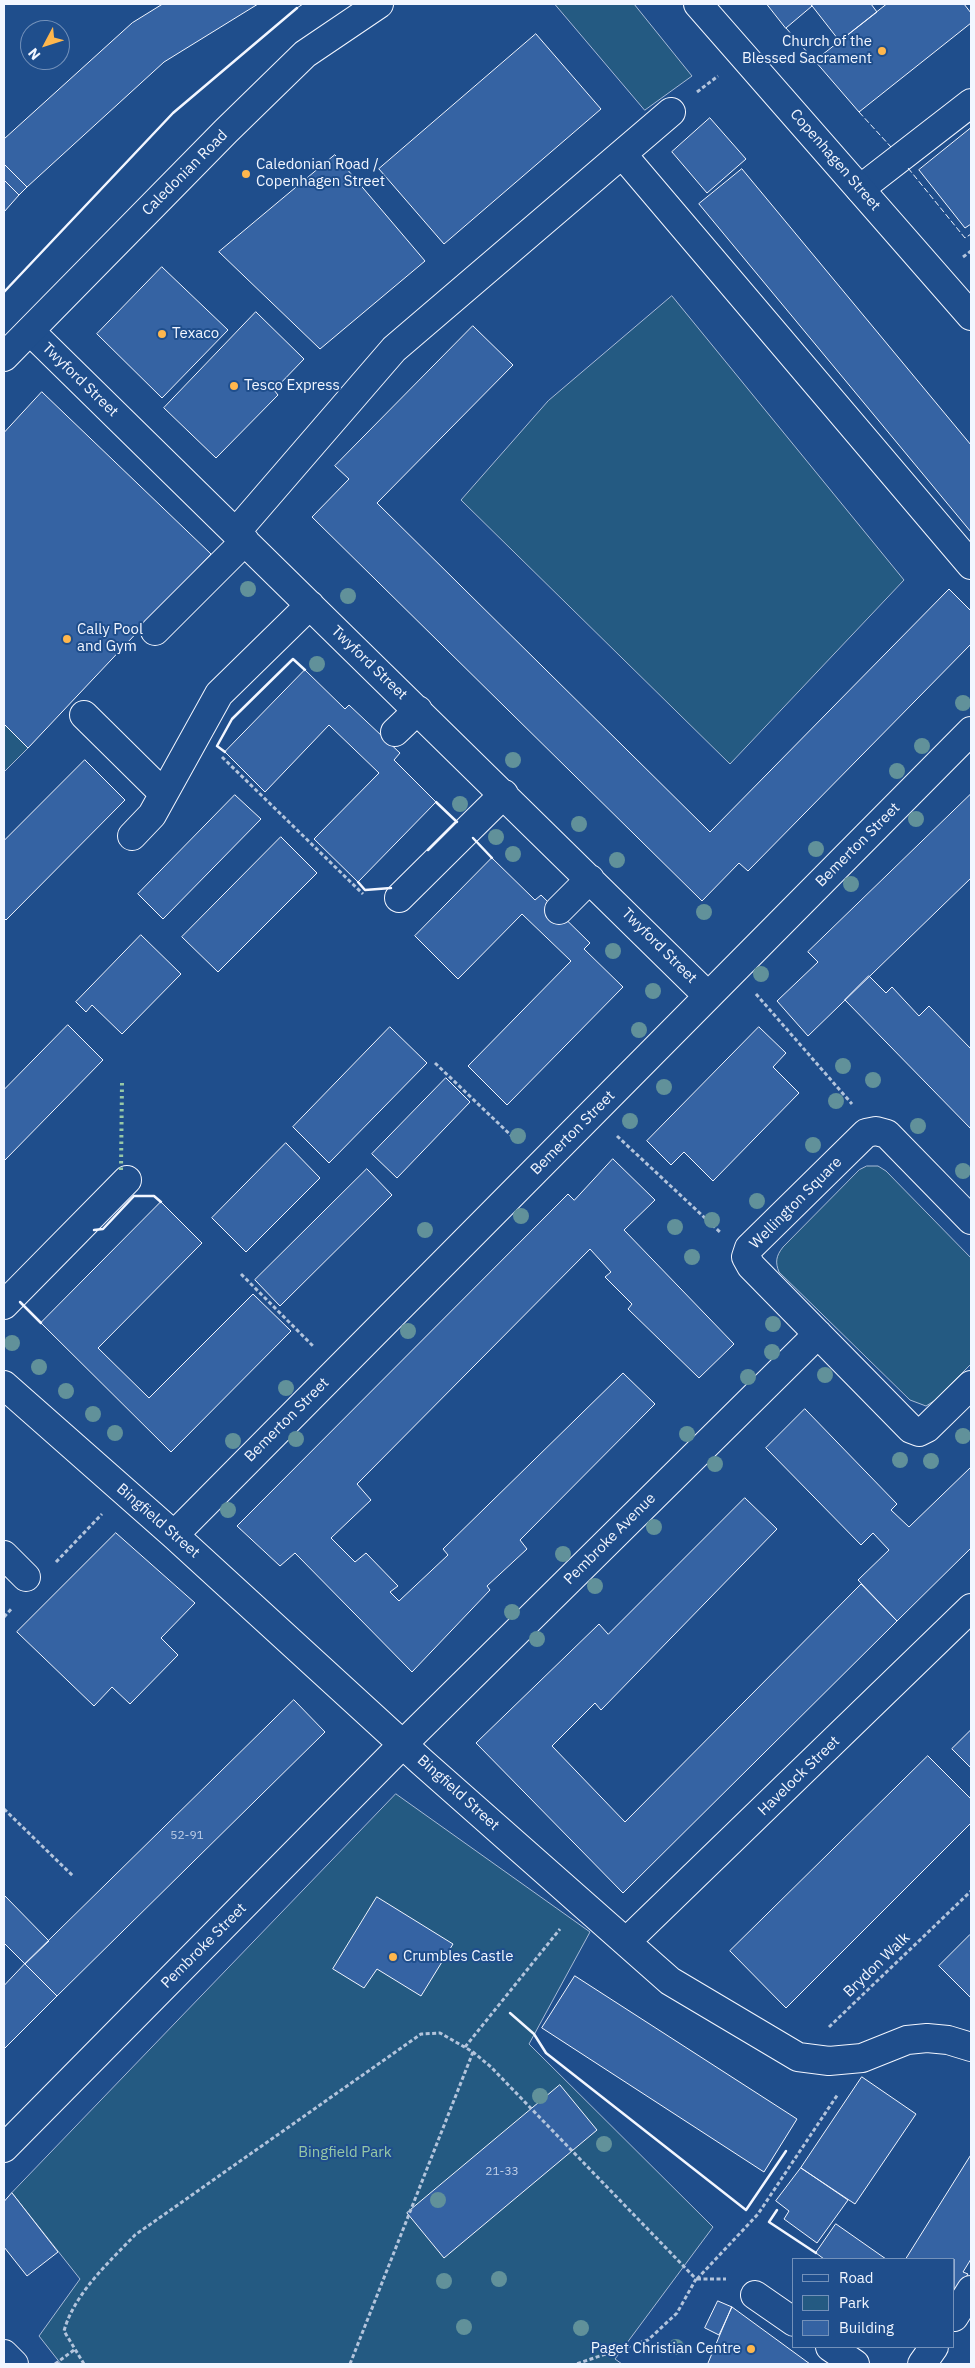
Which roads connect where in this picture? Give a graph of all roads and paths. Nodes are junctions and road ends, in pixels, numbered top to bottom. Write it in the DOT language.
graph roads {
  1 [pos="379,4"];
  2 [pos="698,4"];
  3 [pos="744,56"];
  4 [pos="971,103"];
  5 [pos="671,112"];
  6 [pos="622,154"];
  7 [pos="860,189"];
  8 [pos="971,316"];
  9 [pos="30,331"];
  10 [pos="4,357"];
  11 [pos="241,537"];
  12 [pos="971,565"];
  13 [pos="310,605"];
  14 [pos="155,631"];
  15 [pos="418,710"];
  16 [pos="84,715"];
  17 [pos="971,731"];
  18 [pos="196,732"];
  19 [pos="395,732"];
  20 [pos="163,793"];
  21 [pos="504,794"];
  22 [pos="132,836"];
  23 [pos="590,879"];
  24 [pos="363,894"];
  25 [pos="399,898"];
  26 [pos="559,910"];
  27 [pos="733,969"];
  28 [pos="708,996"];
  29 [pos="435,1063"];
  30 [pos="593,1113"];
  31 [pos="876,1131"];
  32 [pos="541,1165"];
  33 [pos="127,1180"];
  34 [pos="971,1220"];
  35 [pos="746,1257"];
  36 [pos="241,1274"];
  37 [pos="4,1305"];
  38 [pos="818,1334"];
  39 [pos="338,1370"];
  40 [pos="4,1385"];
  41 [pos="971,1385"];
  42 [pos="125,1491"];
  43 [pos="174,1534"];
  44 [pos="4,1555"];
  45 [pos="51,1568"];
  46 [pos="26,1577"];
  47 [pos="17,1603"];
  48 [pos="971,1608"];
  49 [pos="4,1616"];
  50 [pos="404,1744"];
  51 [pos="4,1809"];
  52 [pos="72,1876"];
  53 [pos="971,1890"];
  54 [pos="580,1903"];
  55 [pos="626,1942"];
  56 [pos="464,2047"];
  57 [pos="971,2047"];
  58 [pos="472,2052"];
  59 [pos="798,2057"];
  60 [pos="862,2058"];
  61 [pos="4,2148"];
  62 [pos="696,2279"];
  63 [pos="971,2290"];
  64 [pos="755,2295"];
  65 [pos="955,2315"];
  66 [pos="792,2321"];
  67 [pos="831,2348"];
  68 [pos="933,2348"];
  69 [pos="74,2350"];
  70 [pos="4,2354"];
  71 [pos="14,2364"];
  72 [pos="55,2364"];
  73 [pos="84,2364"];
  74 [pos="350,2364"];
  75 [pos="576,2364"];
  76 [pos="855,2364"];
  77 [pos="922,2364"];
  1 -- 9 [label="street, Caledonian Road"];
  2 -- 3 [label="street, Copenhagen Street"];
  3 -- 5 [label="path"];
  3 -- 7 [label="street, Copenhagen Street"];
  4 -- 7 [label="street"];
  5 -- 6 [label="street"];
  6 -- 11 [label="street"];
  6 -- 12 [label="street"];
  7 -- 8 [label="street, Copenhagen Street"];
  9 -- 10 [label="street, Caledonian Road"];
  9 -- 11 [label="street, Twyford Street"];
  11 -- 13 [label="street, Twyford Street"];
  11 -- 14 [label="street"];
  13 -- 15 [label="street, Twyford Street"];
  13 -- 18 [label="street"];
  15 -- 19 [label="street"];
  15 -- 21 [label="street, Twyford Street"];
  16 -- 20 [label="street"];
  17 -- 27 [label="street, Bemerton Street"];
  18 -- 20 [label="street"];
  18 -- 24 [label="path"];
  20 -- 22 [label="street"];
  21 -- 23 [label="street, Twyford Street"];
  21 -- 25 [label="street"];
  23 -- 26 [label="street"];
  23 -- 28 [label="street, Twyford Street"];
  27 -- 28 [label="street, Bemerton Street"];
  27 -- 31 [label="path"];
  28 -- 30 [label="street, Bemerton Street"];
  29 -- 32 [label="path"];
  30 -- 32 [label="street, Bemerton Street"];
  30 -- 35 [label="path"];
  31 -- 34 [label="street"];
  31 -- 35 [label="street, Wellington Square"];
  32 -- 39 [label="street, Bemerton Street"];
  33 -- 37 [label="street"];
  35 -- 38 [label="street, Wellington Square"];
  36 -- 39 [label="path"];
  38 -- 41 [label="street, Wellington Square"];
  38 -- 50 [label="street, Pembroke Avenue"];
  39 -- 43 [label="street, Bemerton Street"];
  40 -- 42 [label="street, Bingfield Street"];
  42 -- 43 [label="street, Bingfield Street"];
  42 -- 45 [label="path"];
  43 -- 50 [label="street, Bingfield Street"];
  44 -- 46 [label="street"];
  47 -- 49 [label="path"];
  48 -- 55 [label="street, Havelock Street"];
  50 -- 54 [label="street, Bingfield Street"];
  50 -- 61 [label="street, Pembroke Street"];
  51 -- 52 [label="path"];
  53 -- 59 [label="path, Brydon Walk"];
  54 -- 55 [label="street, Bingfield Street"];
  54 -- 56 [label="path"];
  55 -- 59 [label="street, Bingfield Street"];
  56 -- 58 [label="path"];
  56 -- 69 [label="path"];
  57 -- 60 [label="street, Bingfield Street"];
  58 -- 62 [label="path"];
  58 -- 74 [label="path"];
  59 -- 60 [label="street, Bingfield Street"];
  60 -- 62 [label="path"];
  62 -- 75 [label="path"];
  63 -- 65 [label="street"];
  64 -- 66 [label="street"];
  67 -- 76 [label="street"];
  68 -- 77 [label="street"];
  69 -- 72 [label="path"];
  69 -- 73 [label="path"];
  70 -- 71 [label="street"];
}
